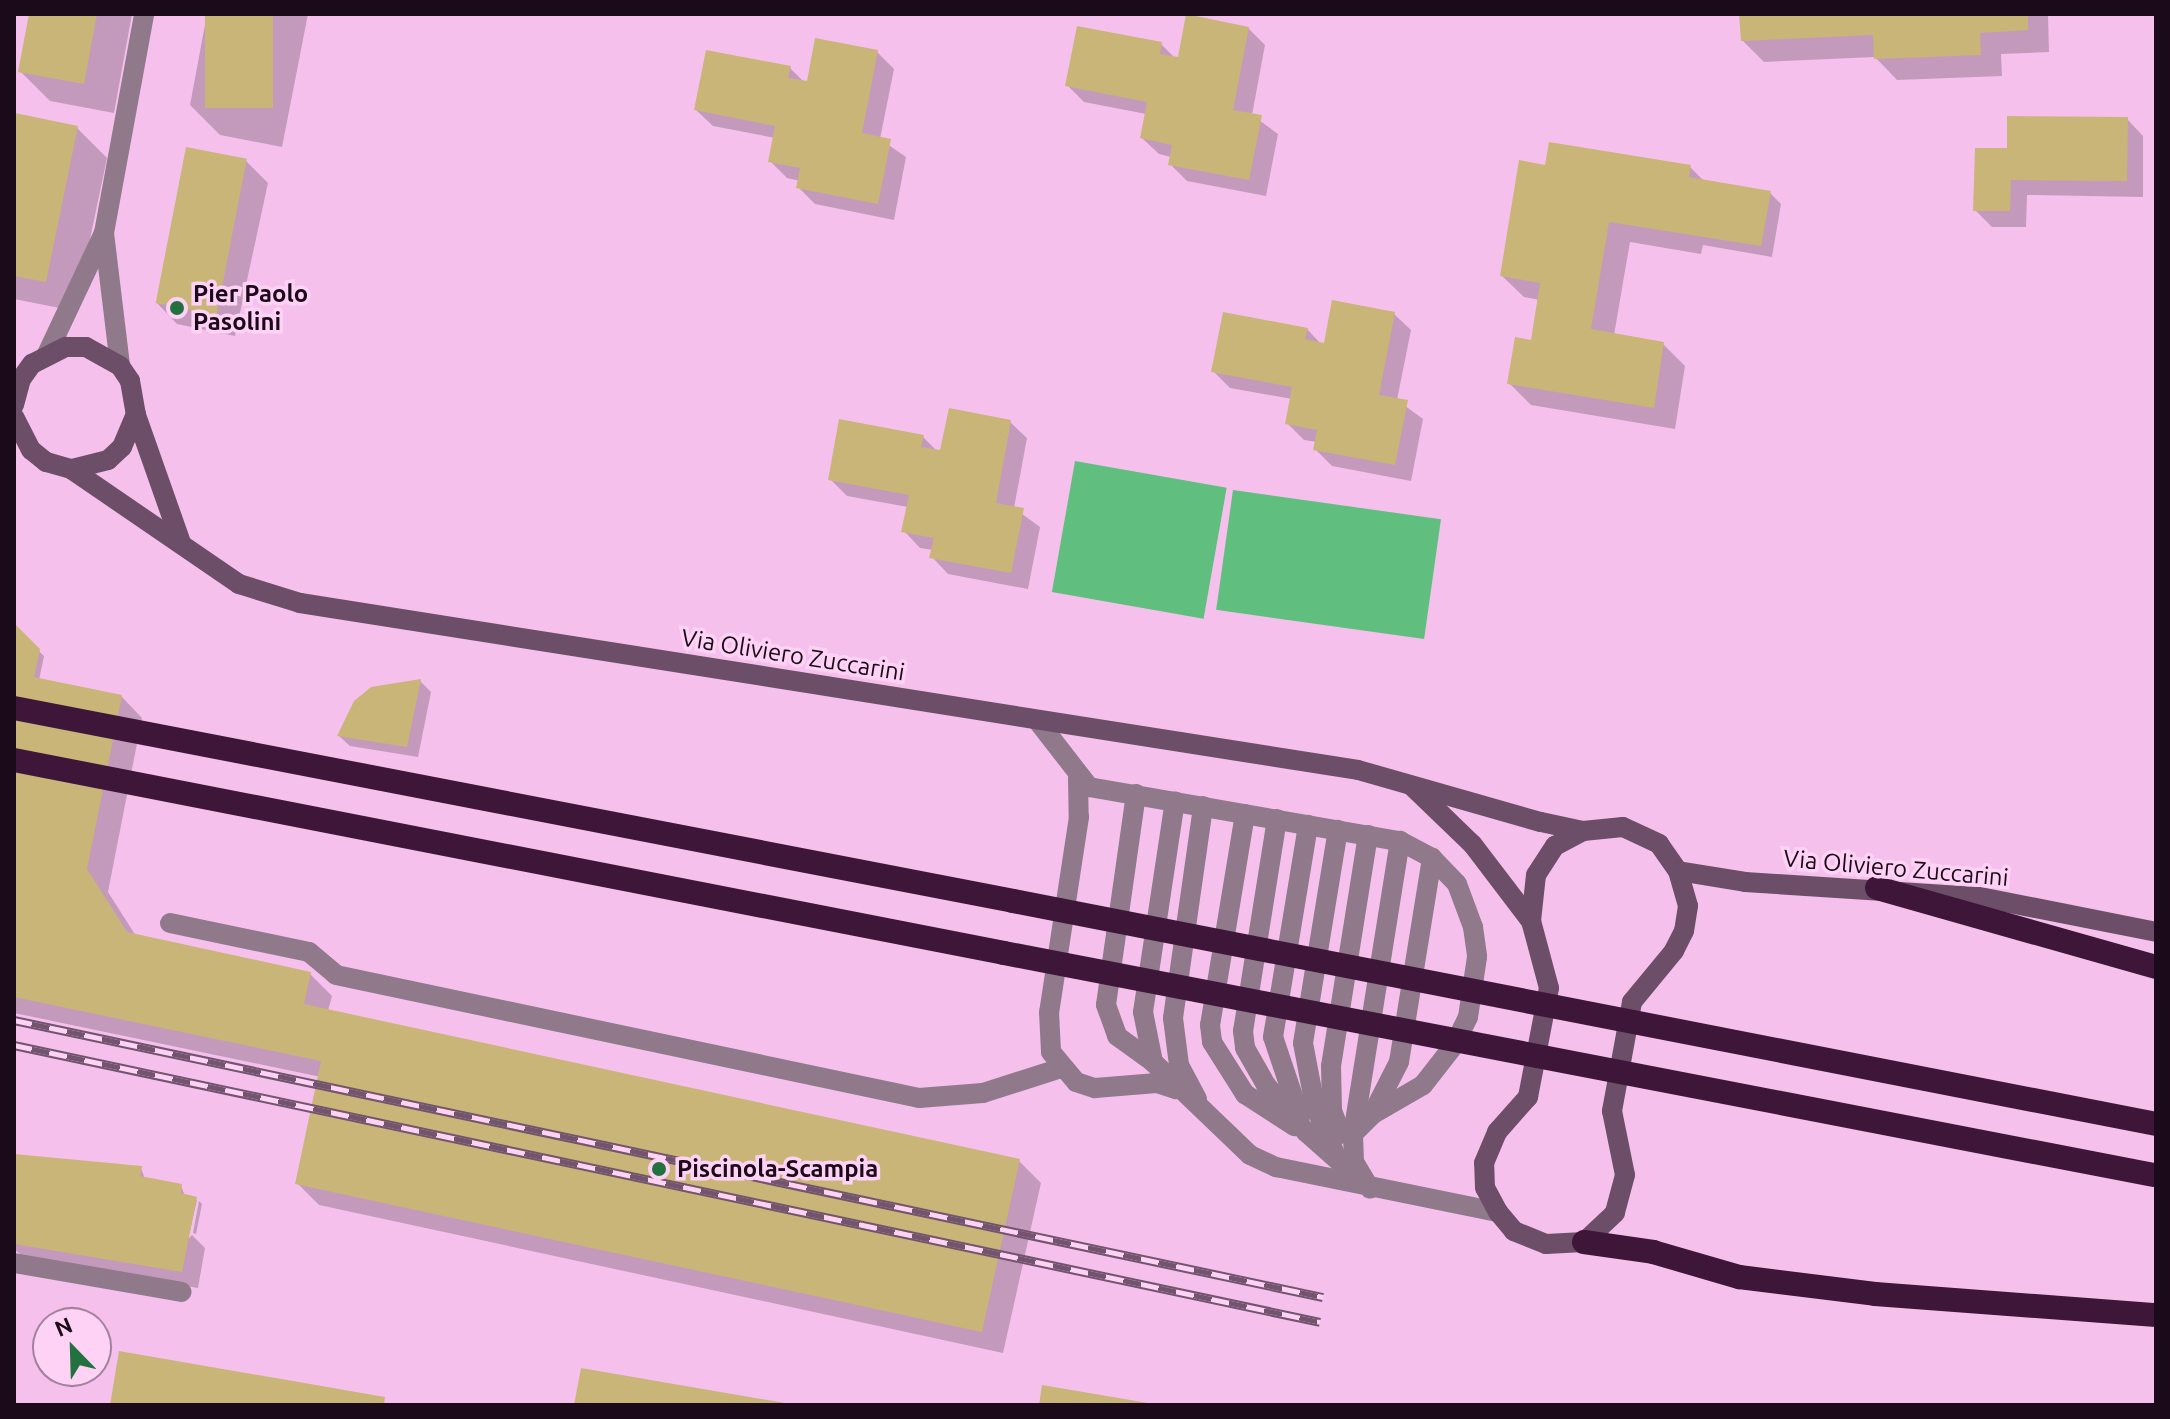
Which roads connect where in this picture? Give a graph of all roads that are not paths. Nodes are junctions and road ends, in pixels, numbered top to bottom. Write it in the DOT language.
graph roads {
  1 [pos="144,14"];
  2 [pos="104,233"];
  3 [pos="47,354"];
  4 [pos="120,366"];
  5 [pos="17,381"];
  6 [pos="14,405"];
  7 [pos="136,414"];
  8 [pos="14,417"];
  9 [pos="14,459"];
  10 [pos="46,462"];
  11 [pos="71,469"];
  12 [pos="181,543"];
  13 [pos="14,708"];
  14 [pos="1037,720"];
  15 [pos="14,760"];
  16 [pos="1078,778"];
  17 [pos="1410,785"];
  18 [pos="1136,794"];
  19 [pos="1175,801"];
  20 [pos="1203,806"];
  21 [pos="1245,814"];
  22 [pos="1277,819"];
  23 [pos="1308,825"];
  24 [pos="1338,830"];
  25 [pos="1583,831"];
  26 [pos="1368,835"];
  27 [pos="1400,841"];
  28 [pos="1432,858"];
  29 [pos="1678,871"];
  30 [pos="1877,888"];
  31 [pos="1531,921"];
  32 [pos="170,923"];
  33 [pos="2156,932"];
  34 [pos="2156,967"];
  35 [pos="1153,1062"];
  36 [pos="1061,1068"];
  37 [pos="1176,1089"];
  38 [pos="1203,1109"];
  39 [pos="1373,1114"];
  40 [pos="2156,1124"];
  41 [pos="1306,1132"];
  42 [pos="1353,1134"];
  43 [pos="1346,1162"];
  44 [pos="2155,1175"];
  45 [pos="1370,1189"];
  46 [pos="1498,1212"];
  47 [pos="1584,1242"];
  48 [pos="14,1263"];
  49 [pos="182,1292"];
  50 [pos="2156,1315"];
  1 -- 2 [label="street"];
  2 -- 3 [label="street"];
  2 -- 4 [label="street"];
  3 -- 4 [label="main road"];
  3 -- 5 [label="main road"];
  4 -- 7 [label="main road"];
  5 -- 6 [label="main road"];
  7 -- 11 [label="main road"];
  7 -- 12 [label="main road"];
  8 -- 10 [label="main road"];
  9 -- 10 [label="main road, Via Oliviero Zuccarini"];
  10 -- 11 [label="main road, Via Oliviero Zuccarini"];
  11 -- 12 [label="main road, Via Oliviero Zuccarini"];
  12 -- 14 [label="main road, Via Oliviero Zuccarini"];
  13 -- 40 [label="highway, bridge"];
  14 -- 16 [label="street"];
  14 -- 17 [label="main road, Via Oliviero Zuccarini"];
  15 -- 44 [label="highway, bridge"];
  16 -- 18 [label="street"];
  16 -- 36 [label="street"];
  17 -- 25 [label="main road, Via Oliviero Zuccarini"];
  17 -- 31 [label="main road, Via Oliviero Zuccarini"];
  18 -- 19 [label="street"];
  18 -- 35 [label="street"];
  19 -- 20 [label="street"];
  19 -- 35 [label="street"];
  20 -- 21 [label="street"];
  20 -- 38 [label="street"];
  21 -- 22 [label="street"];
  21 -- 41 [label="street"];
  22 -- 23 [label="street"];
  22 -- 41 [label="street"];
  23 -- 24 [label="street"];
  23 -- 41 [label="street"];
  24 -- 26 [label="street"];
  24 -- 43 [label="street"];
  25 -- 29 [label="main road, Via Oliviero Zuccarini"];
  25 -- 31 [label="main road, Via Oliviero Zuccarini"];
  26 -- 27 [label="street"];
  26 -- 43 [label="street"];
  27 -- 28 [label="street"];
  27 -- 42 [label="street"];
  28 -- 39 [label="street"];
  28 -- 39 [label="street"];
  29 -- 30 [label="main road, Via Oliviero Zuccarini"];
  29 -- 47 [label="main road, Via Oliviero Zuccarini"];
  30 -- 33 [label="main road, Via Oliviero Zuccarini"];
  30 -- 34 [label="highway"];
  31 -- 46 [label="main road, Via Oliviero Zuccarini"];
  32 -- 36 [label="street"];
  35 -- 37 [label="street"];
  36 -- 37 [label="street"];
  37 -- 38 [label="street"];
  38 -- 45 [label="street"];
  39 -- 42 [label="street"];
  41 -- 43 [label="street"];
  42 -- 43 [label="street"];
  43 -- 45 [label="street"];
  45 -- 46 [label="street"];
  46 -- 47 [label="main road"];
  47 -- 50 [label="highway"];
  48 -- 49 [label="street"];
}
